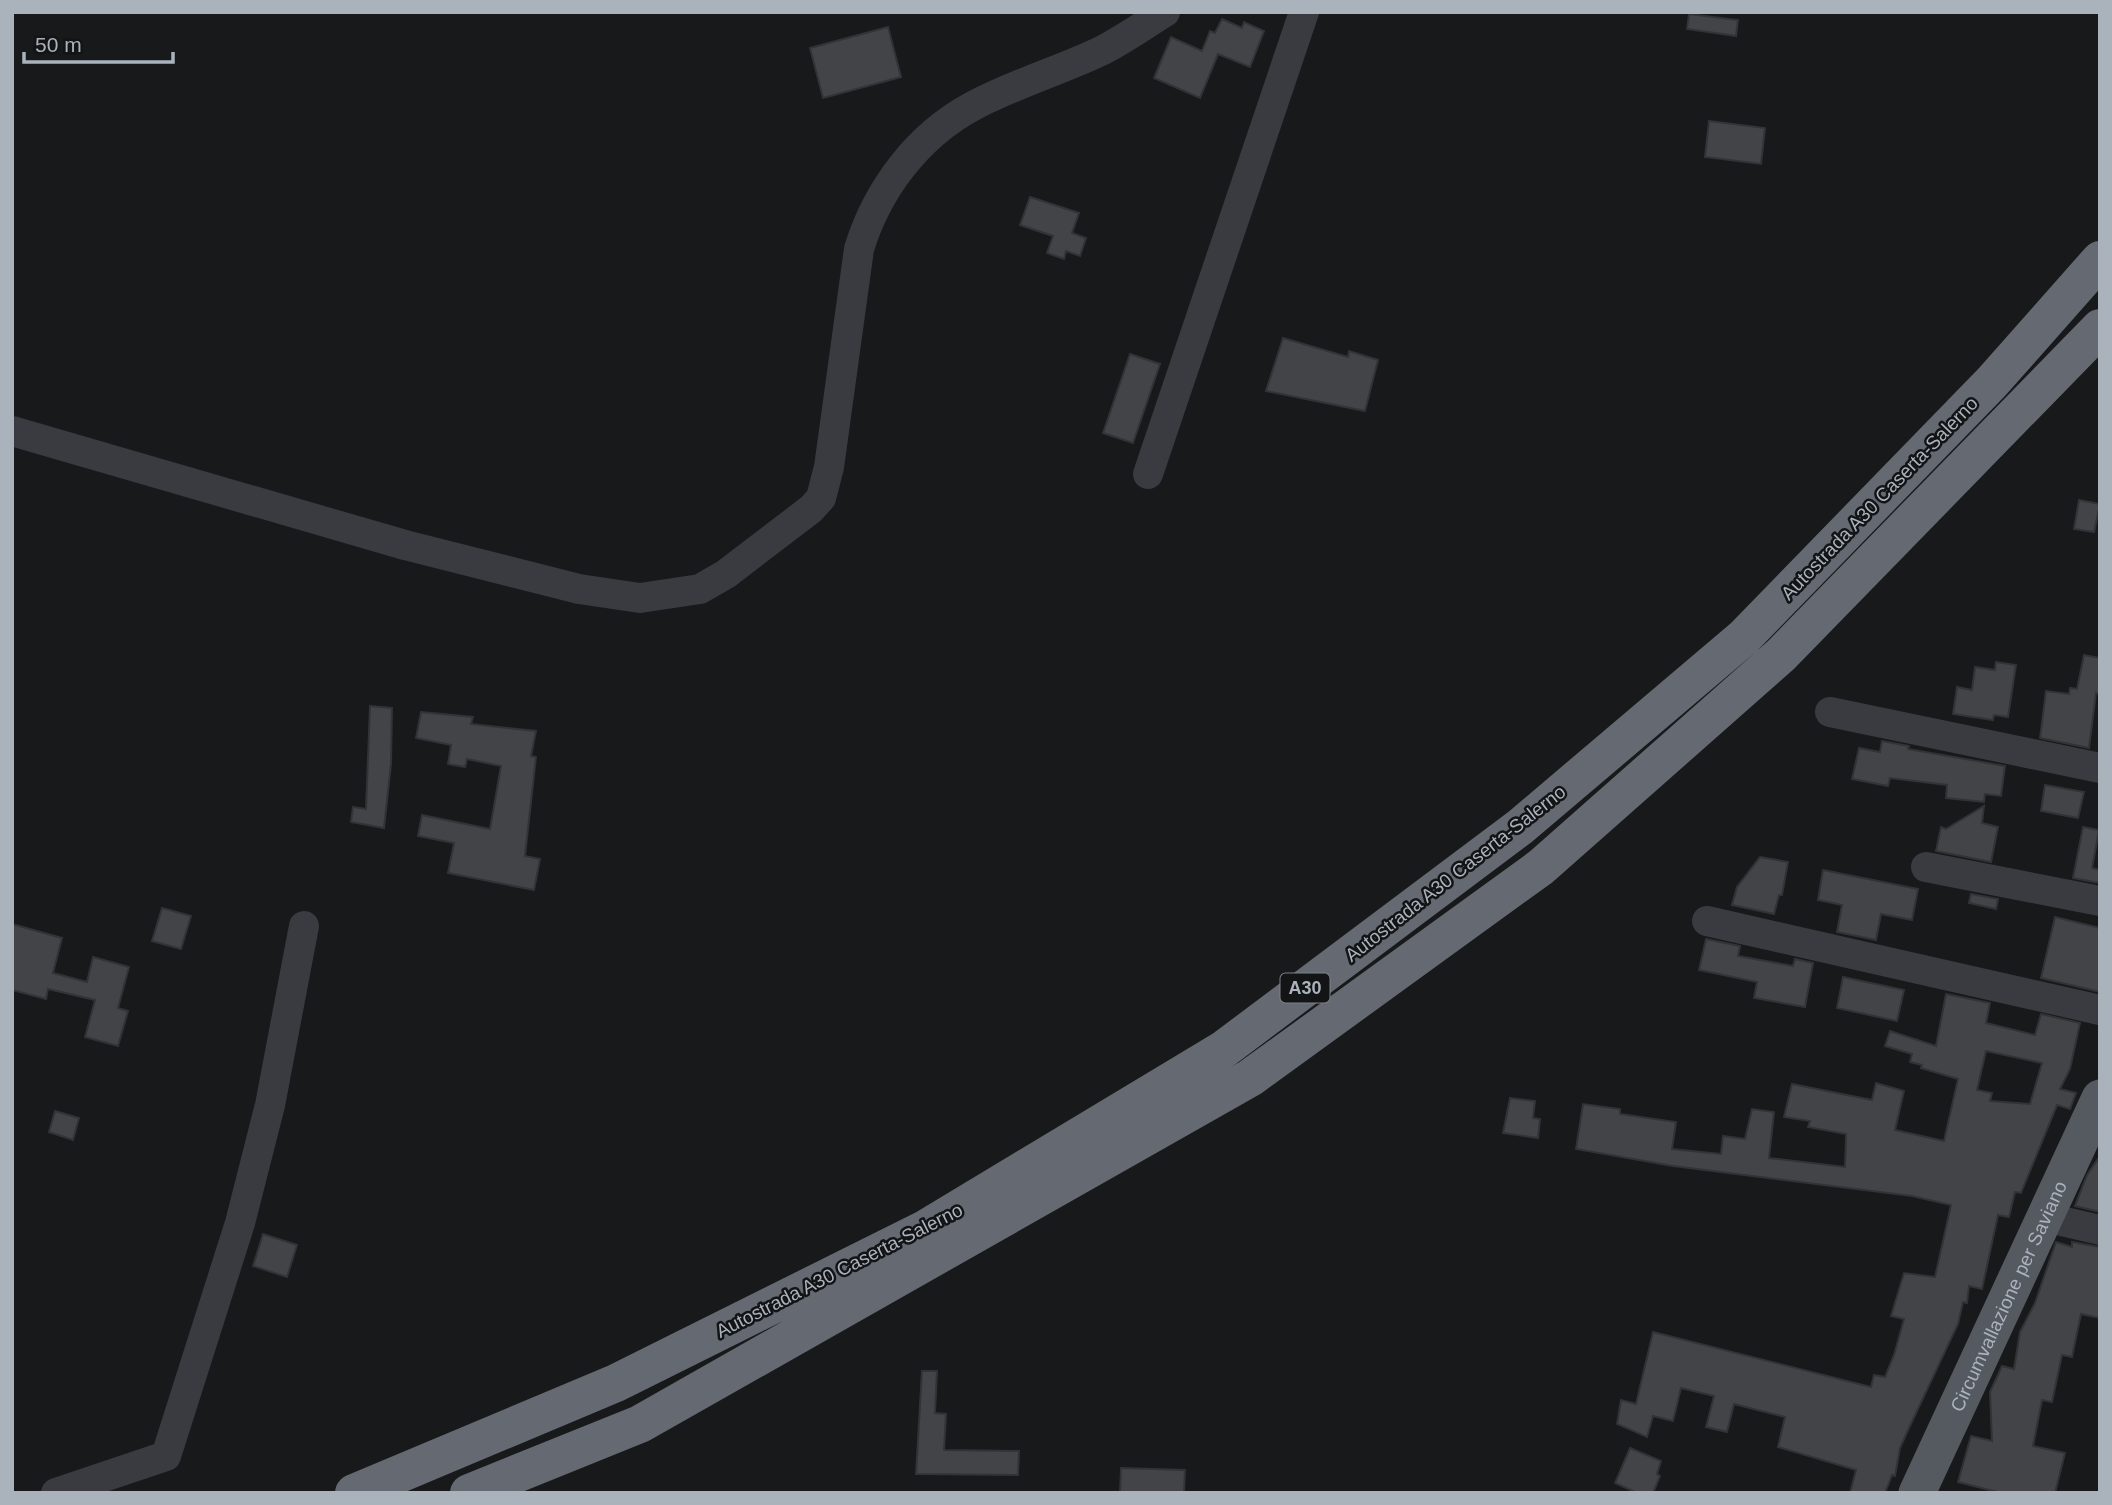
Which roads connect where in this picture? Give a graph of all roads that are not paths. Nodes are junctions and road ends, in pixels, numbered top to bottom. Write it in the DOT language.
graph roads {
  1 [pos="1165,12"];
  2 [pos="1304,12"];
  3 [pos="2100,260"];
  4 [pos="2100,328"];
  5 [pos="12,431"];
  6 [pos="1149,474"];
  7 [pos="1830,712"];
  8 [pos="2100,768"];
  9 [pos="1926,867"];
  10 [pos="2100,901"];
  11 [pos="1707,921"];
  12 [pos="304,926"];
  13 [pos="2100,1010"];
  14 [pos="2100,1098"];
  15 [pos="2089,1146"];
  16 [pos="2044,1217"];
  17 [pos="2100,1230"];
  18 [pos="56,1493"];
  19 [pos="354,1493"];
  20 [pos="469,1493"];
  21 [pos="1917,1493"];
  1 -- 5 [label="street"];
  2 -- 6 [label="street"];
  3 -- 19 [label="highway, Autostrada A30 Caserta-Salerno / A30"];
  4 -- 20 [label="highway, Autostrada A30 Caserta-Salerno / A30"];
  7 -- 8 [label="street"];
  9 -- 10 [label="street"];
  11 -- 13 [label="street"];
  12 -- 18 [label="street"];
  14 -- 15 [label="main road, Circumvallazione per Saviano"];
  15 -- 16 [label="main road, Circumvallazione per Saviano"];
  16 -- 17 [label="street"];
  16 -- 21 [label="main road, Circumvallazione per Saviano"];
}
